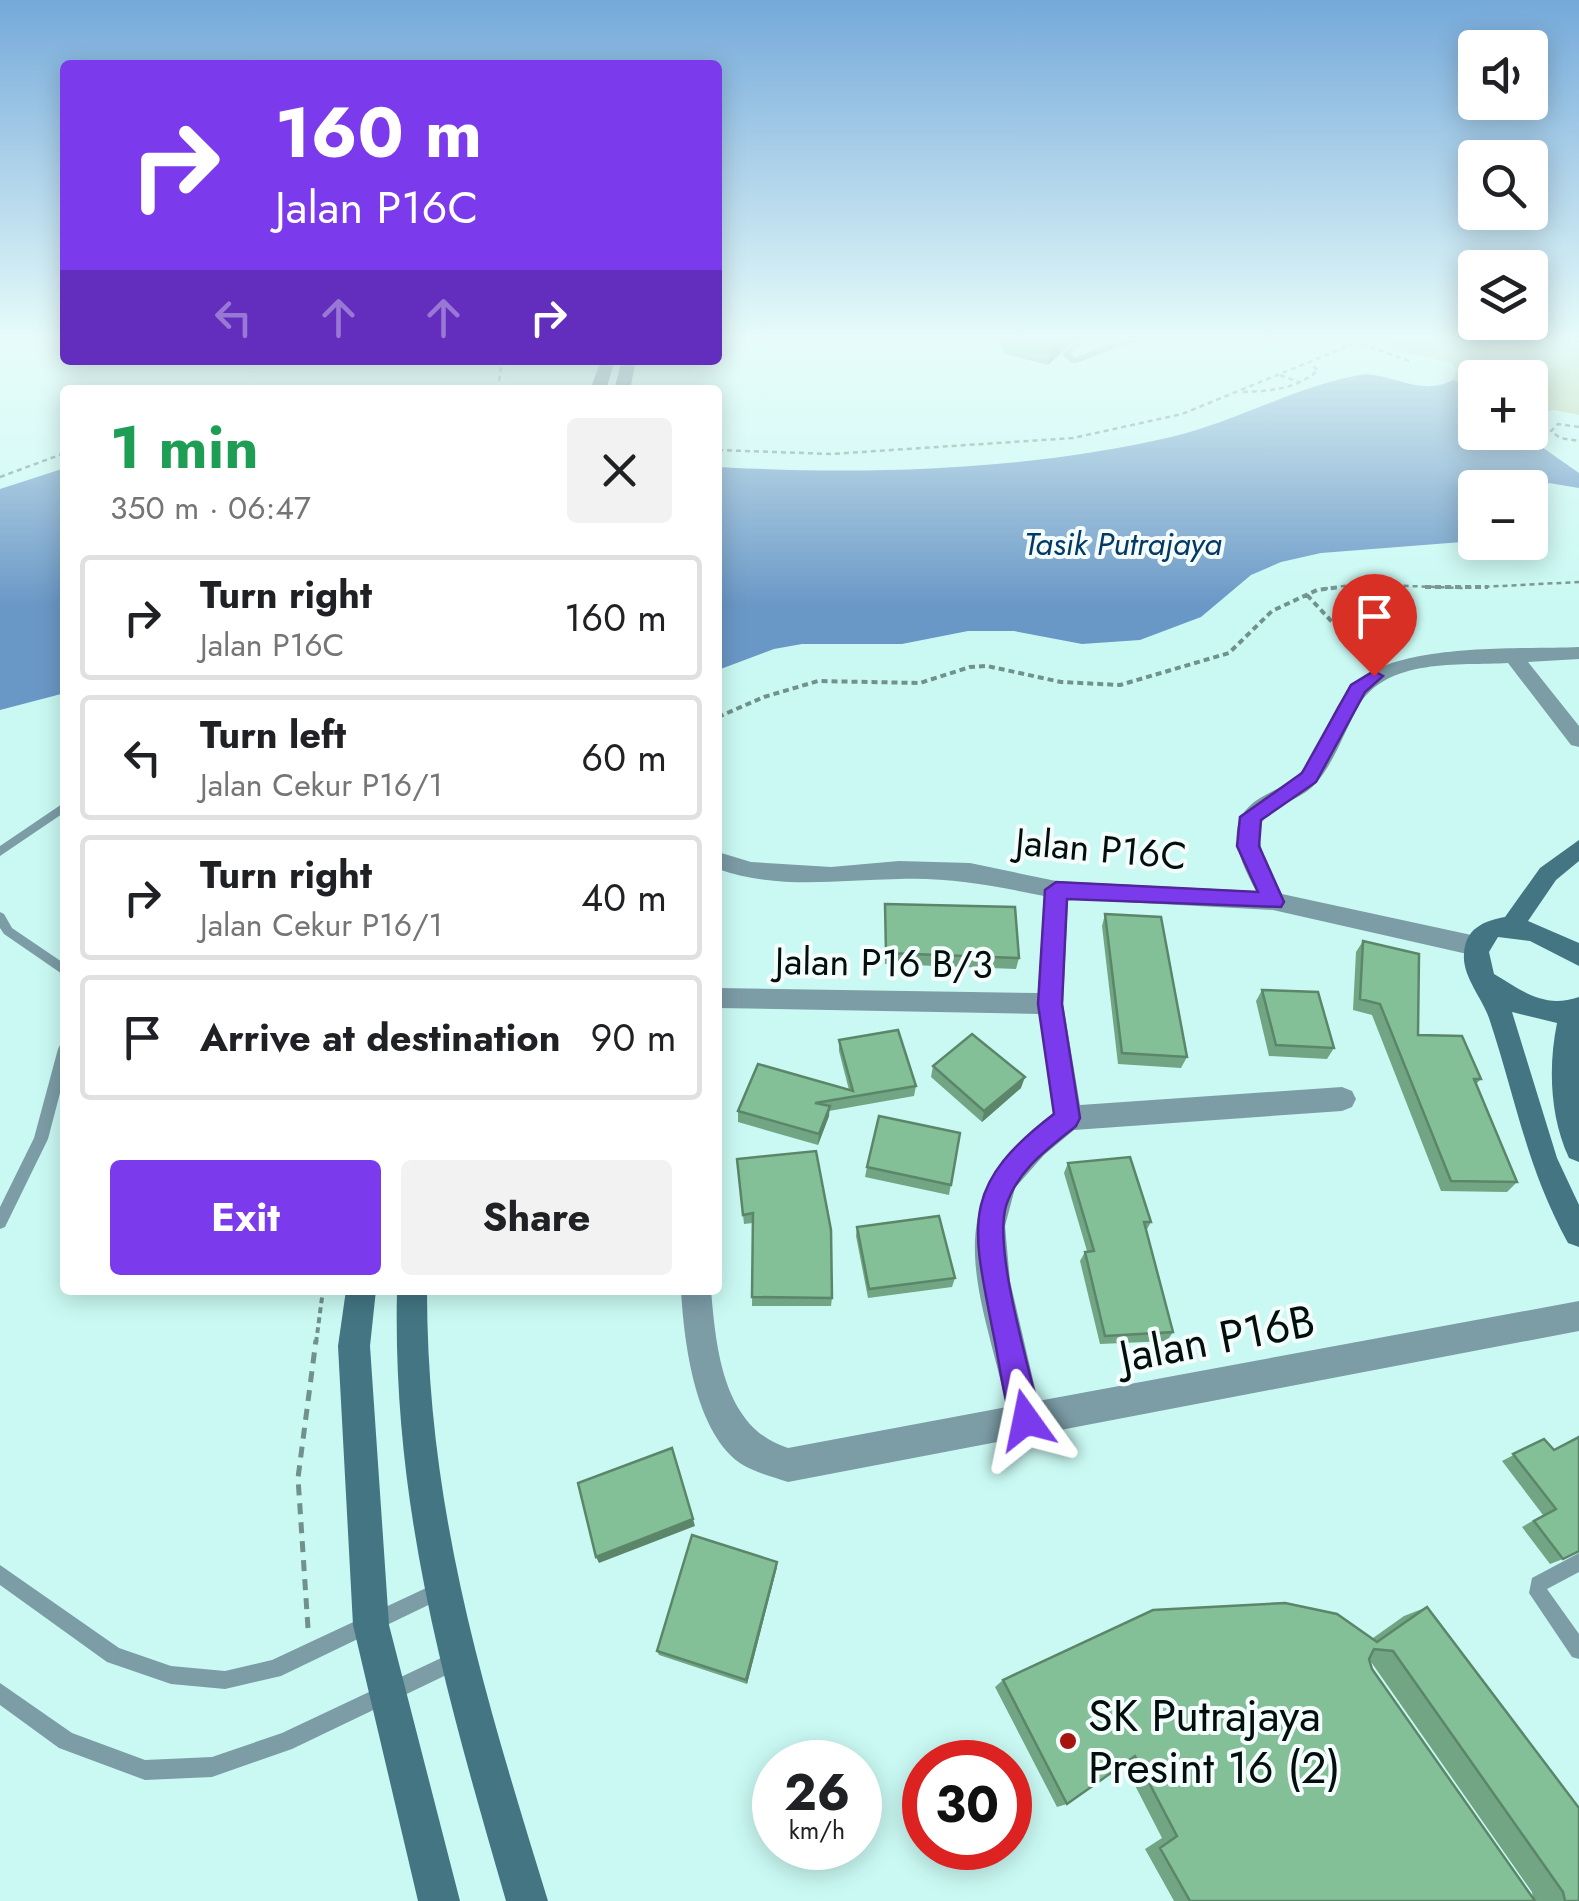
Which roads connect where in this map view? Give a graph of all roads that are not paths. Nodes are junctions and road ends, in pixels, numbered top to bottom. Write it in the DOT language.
graph roads {
  1 [pos="1579,653"];
  2 [pos="1514,656"];
  3 [pos="1579,740"];
  4 [pos="60,810"];
  5 [pos="1579,848"];
  6 [pos="0,852"];
  7 [pos="722,861"];
  8 [pos="1056,890"];
  9 [pos="1273,902"];
  10 [pos="0,917"];
  11 [pos="1511,927"];
  12 [pos="4,932"];
  13 [pos="1476,946"];
  14 [pos="1579,956"];
  15 [pos="60,968"];
  16 [pos="1488,982"];
  17 [pos="722,998"];
  18 [pos="1050,1004"];
  19 [pos="1576,1009"];
  20 [pos="60,1067"];
  21 [pos="1342,1099"];
  22 [pos="1068,1118"];
  23 [pos="1579,1148"];
  24 [pos="0,1222"];
  25 [pos="1579,1233"];
  26 [pos="360,1295"];
  27 [pos="412,1295"];
  28 [pos="696,1295"];
  29 [pos="1579,1316"];
  30 [pos="1026,1420"];
  31 [pos="1579,1562"];
  32 [pos="0,1574"];
  33 [pos="442,1590"];
  34 [pos="370,1625"];
  35 [pos="1579,1650"];
  36 [pos="458,1658"];
  37 [pos="0,1693"];
  38 [pos="386,1696"];
  39 [pos="439,1901"];
  40 [pos="527,1901"];
  1 -- 2 [label="street"];
  2 -- 3 [label="street"];
  2 -- 9 [label="street"];
  4 -- 6 [label="lane"];
  5 -- 11 [label="main road"];
  7 -- 8 [label="street, Jalan P16C"];
  8 -- 9 [label="street, Jalan P16C"];
  8 -- 18 [label="street"];
  9 -- 13 [label="street, Jalan P16C"];
  10 -- 12 [label="lane"];
  11 -- 13 [label="main road"];
  11 -- 14 [label="main road"];
  12 -- 15 [label="lane"];
  13 -- 16 [label="main road"];
  16 -- 19 [label="main road"];
  16 -- 25 [label="main road"];
  17 -- 18 [label="street, Jalan P16 B/3"];
  18 -- 22 [label="street"];
  19 -- 23 [label="main road"];
  20 -- 24 [label="lane"];
  21 -- 22 [label="street"];
  22 -- 30 [label="street"];
  26 -- 34 [label="main road"];
  27 -- 33 [label="main road"];
  28 -- 30 [label="street, Jalan P16B"];
  29 -- 30 [label="street, Jalan P16B"];
  31 -- 35 [label="lane"];
  32 -- 34 [label="lane"];
  33 -- 34 [label="lane"];
  33 -- 36 [label="main road"];
  34 -- 38 [label="main road"];
  36 -- 38 [label="lane"];
  36 -- 40 [label="main road"];
  37 -- 38 [label="lane"];
  38 -- 39 [label="main road"];
}
